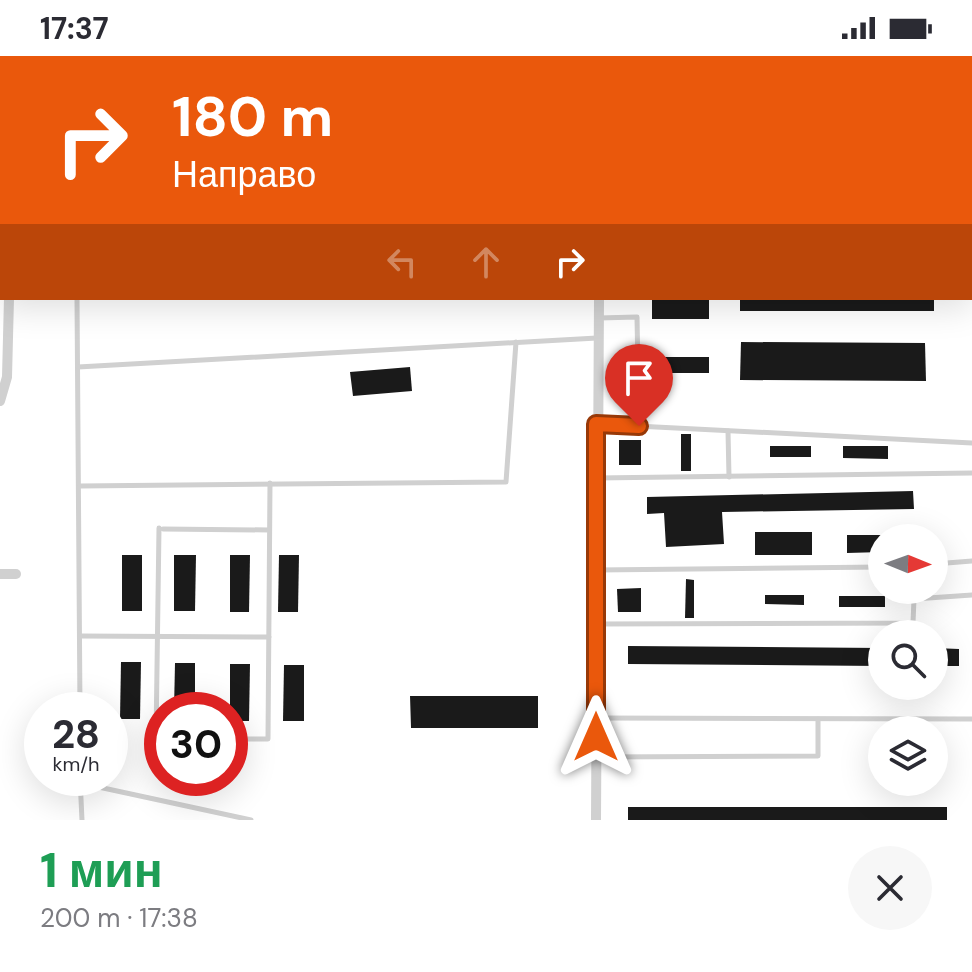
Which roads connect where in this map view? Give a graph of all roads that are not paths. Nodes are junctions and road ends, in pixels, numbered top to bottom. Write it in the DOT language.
graph roads {
  1 [pos="9,300"];
  2 [pos="77,300"];
  3 [pos="599,300"];
  4 [pos="598,318"];
  5 [pos="597,338"];
  6 [pos="516,342"];
  7 [pos="78,367"];
  8 [pos="0,401"];
  9 [pos="596,424"];
  10 [pos="639,426"];
  11 [pos="728,431"];
  12 [pos="972,443"];
  13 [pos="972,473"];
  14 [pos="729,477"];
  15 [pos="596,478"];
  16 [pos="270,483"];
  17 [pos="80,486"];
  18 [pos="269,530"];
  19 [pos="972,561"];
  20 [pos="948,563"];
  21 [pos="868,567"];
  22 [pos="596,570"];
  23 [pos="0,574"];
  24 [pos="16,574"];
  25 [pos="972,595"];
  26 [pos="948,597"];
  27 [pos="914,604"];
  28 [pos="596,624"];
  29 [pos="80,636"];
  30 [pos="158,636"];
  31 [pos="269,637"];
  32 [pos="80,692"];
  33 [pos="157,692"];
  34 [pos="596,718"];
  35 [pos="818,719"];
  36 [pos="972,719"];
  37 [pos="248,739"];
  38 [pos="596,757"];
  39 [pos="128,792"];
  40 [pos="81,796"];
  41 [pos="82,820"];
  42 [pos="251,820"];
  43 [pos="596,820"];
  1 -- 8 [label="street"];
  2 -- 7 [label="lane"];
  3 -- 4 [label="street"];
  4 -- 5 [label="street"];
  4 -- 10 [label="lane"];
  5 -- 6 [label="lane"];
  5 -- 9 [label="street"];
  6 -- 7 [label="lane"];
  6 -- 16 [label="lane"];
  7 -- 17 [label="lane"];
  9 -- 10 [label="lane"];
  9 -- 15 [label="street"];
  10 -- 11 [label="lane"];
  11 -- 12 [label="lane"];
  11 -- 14 [label="lane"];
  13 -- 14 [label="lane"];
  14 -- 15 [label="lane"];
  15 -- 22 [label="street"];
  16 -- 17 [label="lane"];
  16 -- 18 [label="lane"];
  17 -- 29 [label="lane"];
  18 -- 30 [label="lane"];
  18 -- 31 [label="lane"];
  19 -- 20 [label="lane"];
  21 -- 22 [label="lane"];
  22 -- 28 [label="street"];
  23 -- 24 [label="street"];
  25 -- 26 [label="lane"];
  27 -- 28 [label="lane"];
  28 -- 34 [label="street"];
  29 -- 30 [label="lane"];
  29 -- 32 [label="lane"];
  30 -- 31 [label="lane"];
  30 -- 33 [label="lane"];
  31 -- 37 [label="lane"];
  34 -- 35 [label="lane"];
  34 -- 38 [label="street"];
  35 -- 36 [label="lane"];
  35 -- 38 [label="lane"];
  38 -- 43 [label="street"];
  39 -- 42 [label="lane"];
  40 -- 41 [label="lane"];
}
